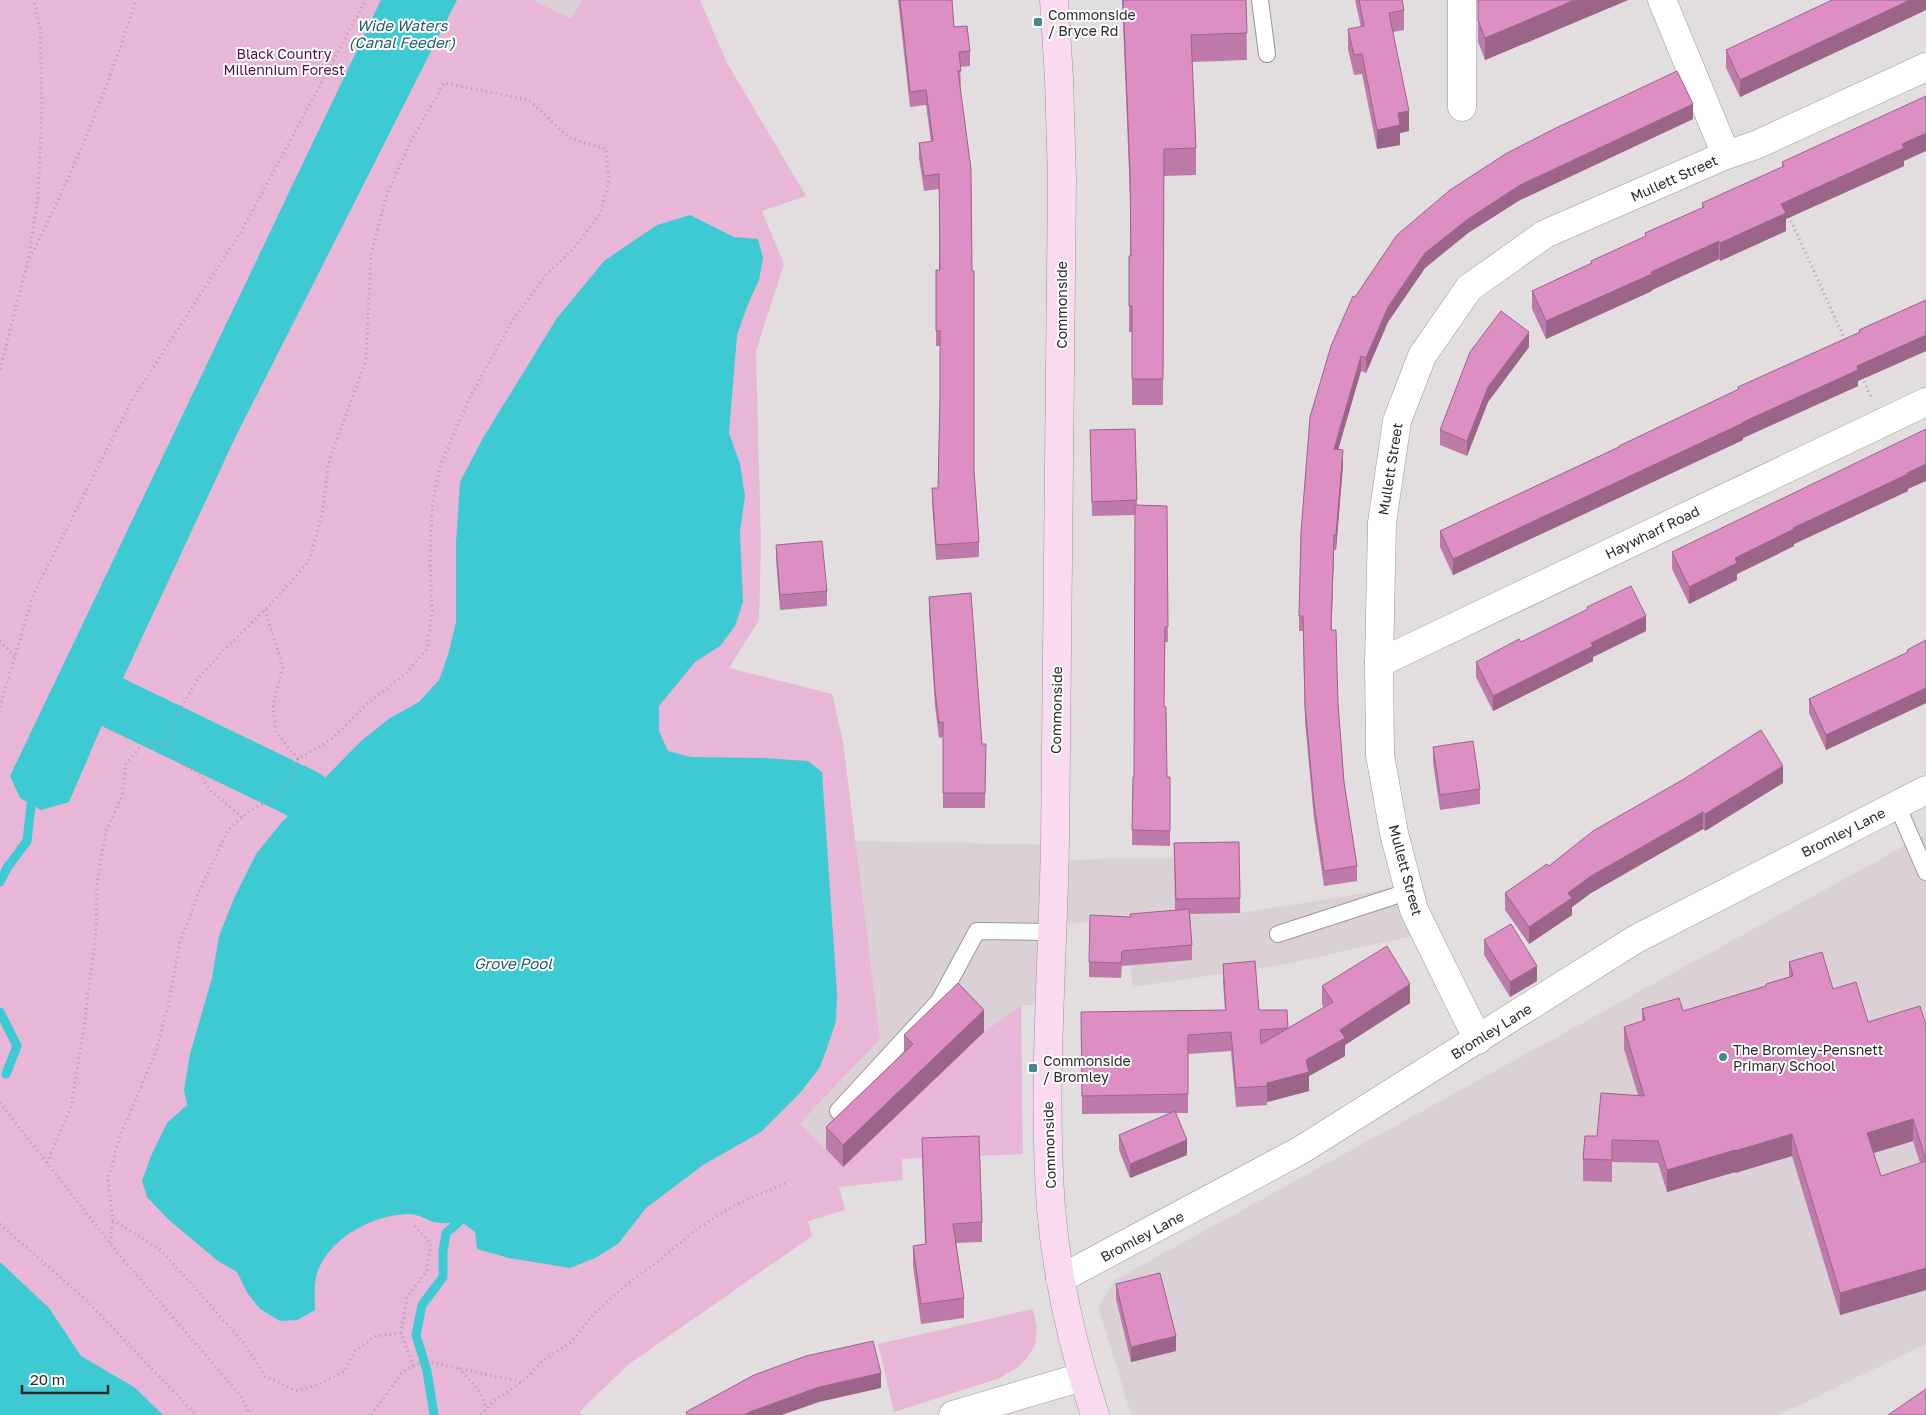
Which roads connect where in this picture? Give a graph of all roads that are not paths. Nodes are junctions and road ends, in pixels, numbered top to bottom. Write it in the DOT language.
graph roads {
  1 [pos="1054,0"];
  2 [pos="1260,0"];
  3 [pos="1462,0"];
  4 [pos="1668,2"];
  5 [pos="1267,54"];
  6 [pos="1926,66"];
  7 [pos="1462,107"];
  8 [pos="1726,155"];
  9 [pos="1926,402"];
  10 [pos="1379,663"];
  11 [pos="1926,790"];
  12 [pos="1897,805"];
  13 [pos="1926,872"];
  14 [pos="1410,891"];
  15 [pos="1052,932"];
  16 [pos="1278,934"];
  17 [pos="1478,1040"];
  18 [pos="838,1111"];
  19 [pos="1060,1279"];
  20 [pos="1082,1377"];
  21 [pos="953,1415"];
  22 [pos="1095,1415"];
  1 -- 15 [label="main road, Commonside"];
  2 -- 5 [label="lane"];
  3 -- 7 [label="street"];
  4 -- 8 [label="street"];
  6 -- 8 [label="street, Mullett Street"];
  8 -- 10 [label="street, Mullett Street"];
  9 -- 10 [label="street, Haywharf Road"];
  10 -- 14 [label="street, Mullett Street"];
  11 -- 12 [label="street, Bromley Lane"];
  12 -- 13 [label="lane"];
  12 -- 17 [label="street, Bromley Lane"];
  14 -- 16 [label="lane"];
  14 -- 17 [label="street, Mullett Street"];
  15 -- 18 [label="lane"];
  15 -- 19 [label="main road, Commonside"];
  17 -- 19 [label="street, Bromley Lane"];
  19 -- 20 [label="main road, Commonside"];
  20 -- 21 [label="street"];
  20 -- 22 [label="main road, Commonside"];
}
